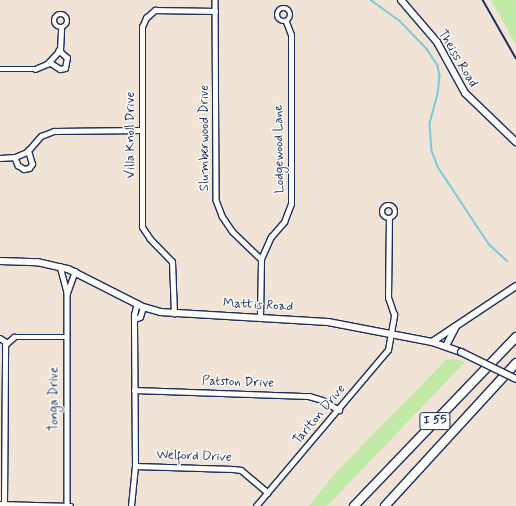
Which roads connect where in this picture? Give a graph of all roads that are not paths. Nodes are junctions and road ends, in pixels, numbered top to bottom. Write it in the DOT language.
graph roads {
  1 [pos="215,0"];
  2 [pos="401,0"];
  3 [pos="215,11"];
  4 [pos="286,22"];
  5 [pos="61,29"];
  6 [pos="59,51"];
  7 [pos="49,62"];
  8 [pos="0,69"];
  9 [pos="142,130"];
  10 [pos="516,142"];
  11 [pos="28,151"];
  12 [pos="0,158"];
  13 [pos="14,158"];
  14 [pos="389,219"];
  15 [pos="261,259"];
  16 [pos="0,261"];
  17 [pos="60,266"];
  18 [pos="75,271"];
  19 [pos="516,286"];
  20 [pos="67,293"];
  21 [pos="137,304"];
  22 [pos="143,307"];
  23 [pos="174,314"];
  24 [pos="260,317"];
  25 [pos="135,319"];
  26 [pos="456,326"];
  27 [pos="392,334"];
  28 [pos="66,337"];
  29 [pos="516,337"];
  30 [pos="0,338"];
  31 [pos="6,342"];
  32 [pos="432,342"];
  33 [pos="446,346"];
  34 [pos="516,363"];
  35 [pos="516,379"];
  36 [pos="134,390"];
  37 [pos="339,410"];
  38 [pos="134,466"];
  39 [pos="268,493"];
  40 [pos="2,504"];
  41 [pos="69,506"];
  42 [pos="131,506"];
  43 [pos="256,506"];
  44 [pos="354,506"];
  45 [pos="385,506"];
  1 -- 3 [label="street, Slumberwood Drive"];
  2 -- 10 [label="main road, Theiss Road"];
  3 -- 9 [label="street, Villa Knoll Drive"];
  3 -- 15 [label="street, Slumberwood Drive"];
  4 -- 15 [label="street, Lodgewood Lane"];
  5 -- 6 [label="street"];
  6 -- 7 [label="street"];
  6 -- 7 [label="street"];
  7 -- 8 [label="street"];
  9 -- 11 [label="street"];
  9 -- 23 [label="street, Villa Knoll Drive"];
  11 -- 13 [label="street"];
  11 -- 13 [label="street"];
  12 -- 13 [label="street"];
  14 -- 27 [label="street, Tarlton Drive"];
  15 -- 24 [label="street, Lodgewood Lane"];
  16 -- 17 [label="main road, Mattis Road"];
  17 -- 18 [label="main road, Mattis Road"];
  17 -- 20 [label="street, Tonga Drive"];
  18 -- 20 [label="street, Tonga Drive"];
  18 -- 21 [label="main road, Mattis Road"];
  19 -- 26 [label="main road"];
  20 -- 28 [label="street, Tonga Drive"];
  21 -- 22 [label="main road, Mattis Road"];
  21 -- 25 [label="street"];
  22 -- 23 [label="main road, Mattis Road"];
  22 -- 25 [label="street"];
  23 -- 24 [label="main road, Mattis Road"];
  24 -- 27 [label="main road, Mattis Road"];
  25 -- 36 [label="street"];
  26 -- 32 [label="main road"];
  26 -- 33 [label="main road"];
  27 -- 32 [label="main road, Mattis Road"];
  27 -- 37 [label="street, Tarlton Drive"];
  28 -- 31 [label="street"];
  28 -- 41 [label="street, Tonga Drive"];
  29 -- 44 [label="highway, I 55"];
  30 -- 31 [label="street"];
  31 -- 40 [label="street"];
  32 -- 33 [label="main road, Mattis Road"];
  33 -- 35 [label="main road, Mattis Road, bridge"];
  34 -- 45 [label="highway, I 55"];
  36 -- 37 [label="street, Patston Drive"];
  36 -- 38 [label="street"];
  37 -- 39 [label="street, Tarlton Drive"];
  38 -- 39 [label="street, Welford Drive"];
  38 -- 42 [label="street"];
  39 -- 43 [label="street, Tarlton Drive"];
  40 -- 41 [label="street"];
}
